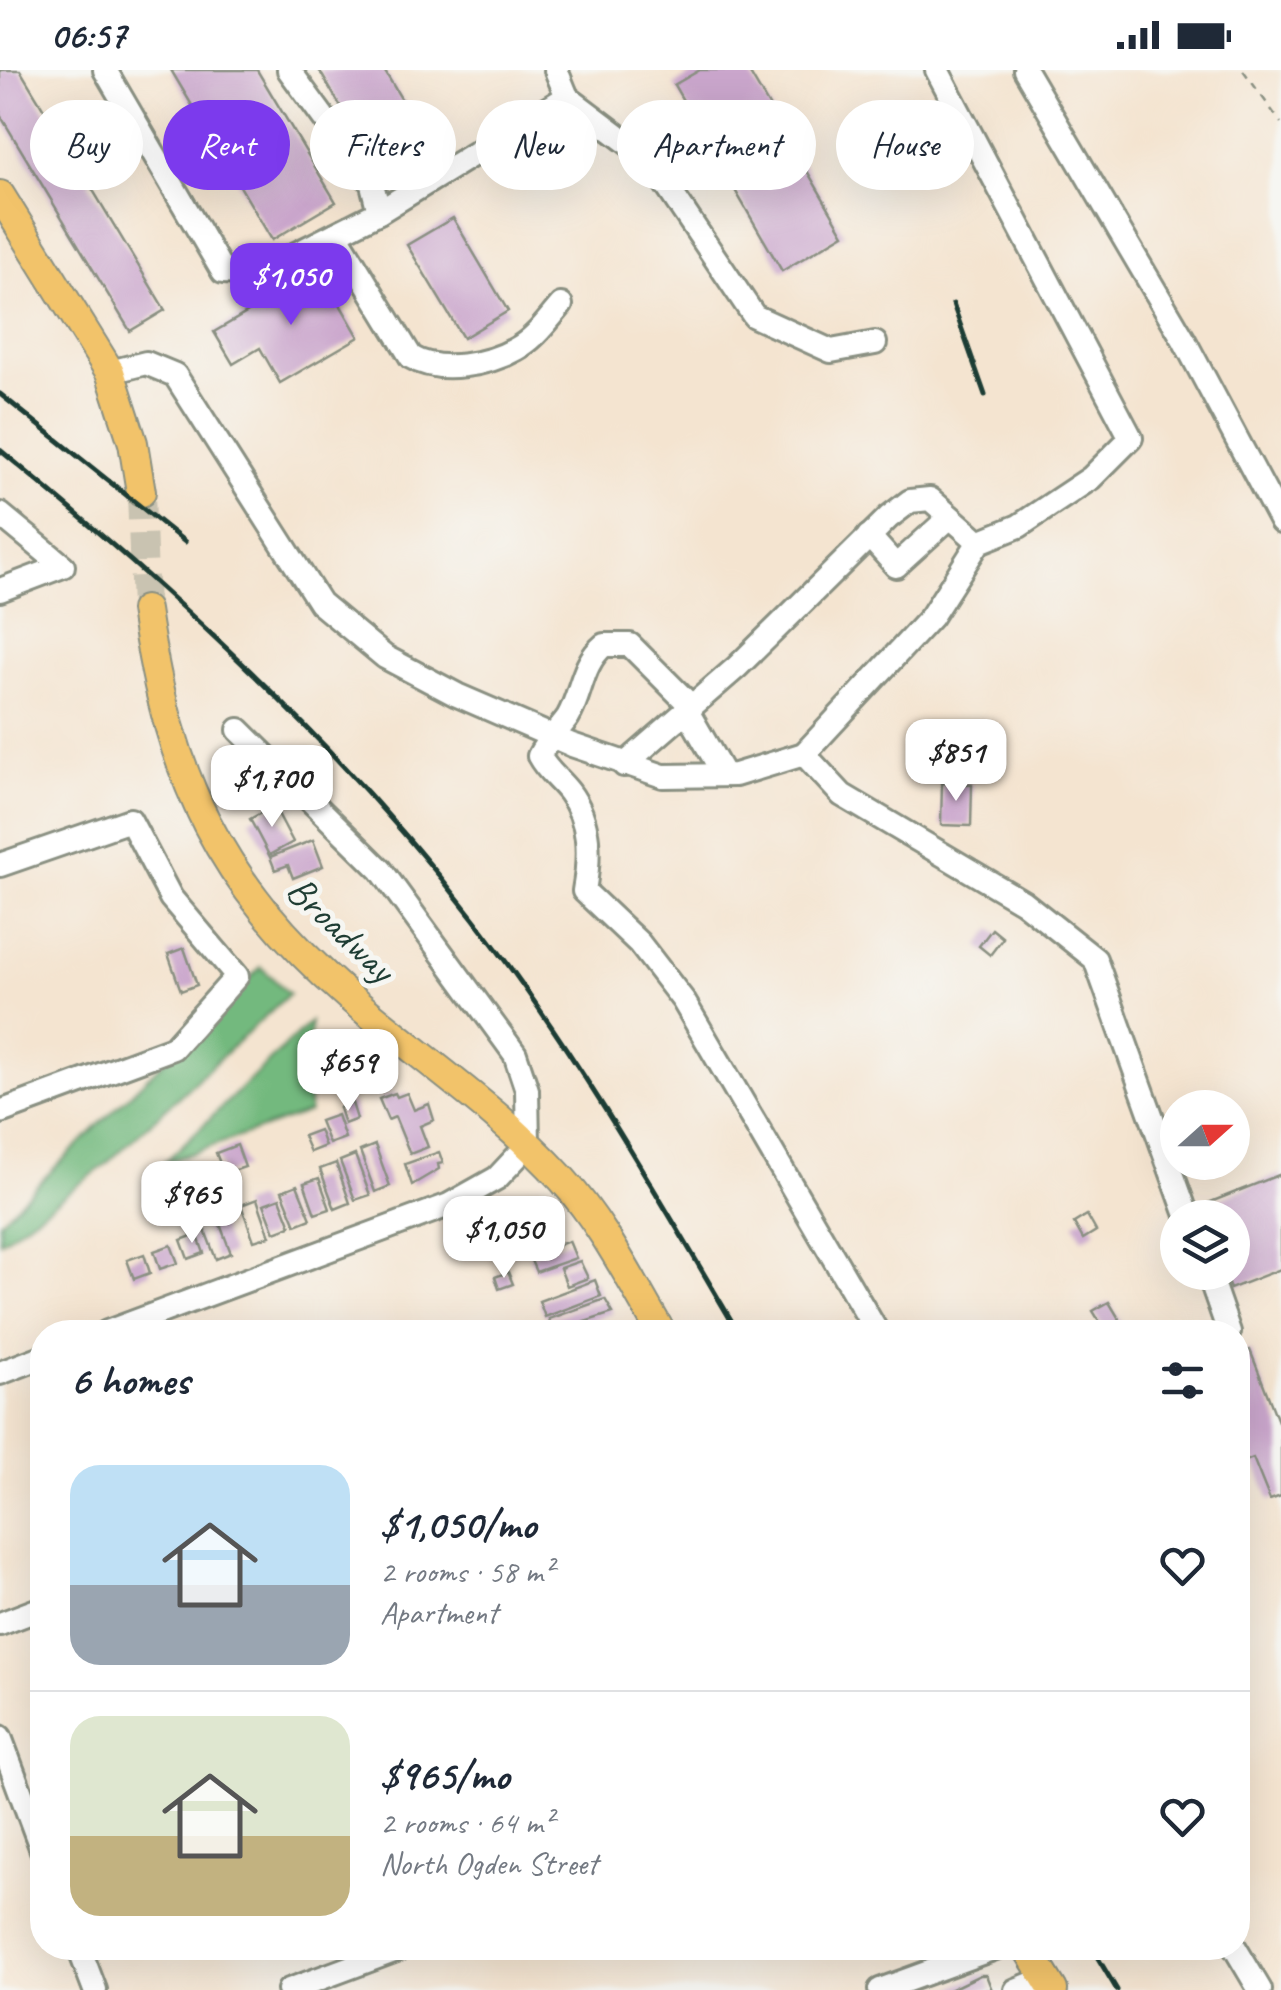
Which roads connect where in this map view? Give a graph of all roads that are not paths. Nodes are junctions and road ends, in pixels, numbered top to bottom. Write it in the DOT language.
graph roads {
  1 [pos="105,70"];
  2 [pos="289,70"];
  3 [pos="556,70"];
  4 [pos="937,70"];
  5 [pos="1025,70"];
  6 [pos="566,97"];
  7 [pos="0,195"];
  8 [pos="379,212"];
  9 [pos="336,234"];
  10 [pos="561,305"];
  11 [pos="875,343"];
  12 [pos="110,372"];
  13 [pos="142,492"];
  14 [pos="0,514"];
  15 [pos="950,517"];
  16 [pos="1281,522"];
  17 [pos="869,536"];
  18 [pos="979,542"];
  19 [pos="0,590"];
  20 [pos="145,610"];
  21 [pos="689,709"];
  22 [pos="239,730"];
  23 [pos="550,734"];
  24 [pos="804,754"];
  25 [pos="624,765"];
  26 [pos="724,775"];
  27 [pos="0,865"];
  28 [pos="0,1112"];
  29 [pos="528,1146"];
  30 [pos="1181,1200"];
  31 [pos="1215,1290"];
  32 [pos="139,1320"];
  33 [pos="651,1320"];
  34 [pos="870,1320"];
  35 [pos="1226,1320"];
  36 [pos="30,1361"];
  37 [pos="0,1372"];
  38 [pos="30,1613"];
  39 [pos="0,1624"];
  40 [pos="0,1737"];
  41 [pos="30,1818"];
  42 [pos="84,1960"];
  43 [pos="369,1960"];
  44 [pos="961,1960"];
  45 [pos="1034,1960"];
  46 [pos="1242,1960"];
  47 [pos="1049,1984"];
  48 [pos="95,1990"];
  49 [pos="288,1990"];
  50 [pos="880,1990"];
  51 [pos="1016,1990"];
  52 [pos="1260,1990"];
  1 -- 9 [label="street"];
  2 -- 8 [label="street"];
  3 -- 6 [label="street"];
  4 -- 18 [label="street"];
  5 -- 16 [label="street"];
  6 -- 8 [label="street"];
  6 -- 11 [label="street"];
  7 -- 12 [label="main road"];
  8 -- 9 [label="street"];
  9 -- 10 [label="street"];
  12 -- 13 [label="main road"];
  12 -- 23 [label="street"];
  14 -- 19 [label="street"];
  15 -- 17 [label="street"];
  15 -- 17 [label="street"];
  15 -- 18 [label="street"];
  17 -- 21 [label="street"];
  18 -- 24 [label="street"];
  20 -- 29 [label="main road, Broadway"];
  21 -- 23 [label="street"];
  21 -- 25 [label="street"];
  21 -- 26 [label="street"];
  22 -- 29 [label="street"];
  23 -- 25 [label="street"];
  23 -- 34 [label="street"];
  24 -- 26 [label="street"];
  24 -- 30 [label="street"];
  25 -- 26 [label="street"];
  27 -- 28 [label="street"];
  29 -- 32 [label="street"];
  29 -- 33 [label="main road, Broadway"];
  31 -- 35 [label="street"];
  36 -- 37 [label="street"];
  38 -- 39 [label="street"];
  40 -- 41 [label="street"];
  42 -- 48 [label="street"];
  43 -- 49 [label="street"];
  44 -- 50 [label="street"];
  45 -- 47 [label="main road"];
  46 -- 52 [label="street"];
  47 -- 51 [label="street"];
}
